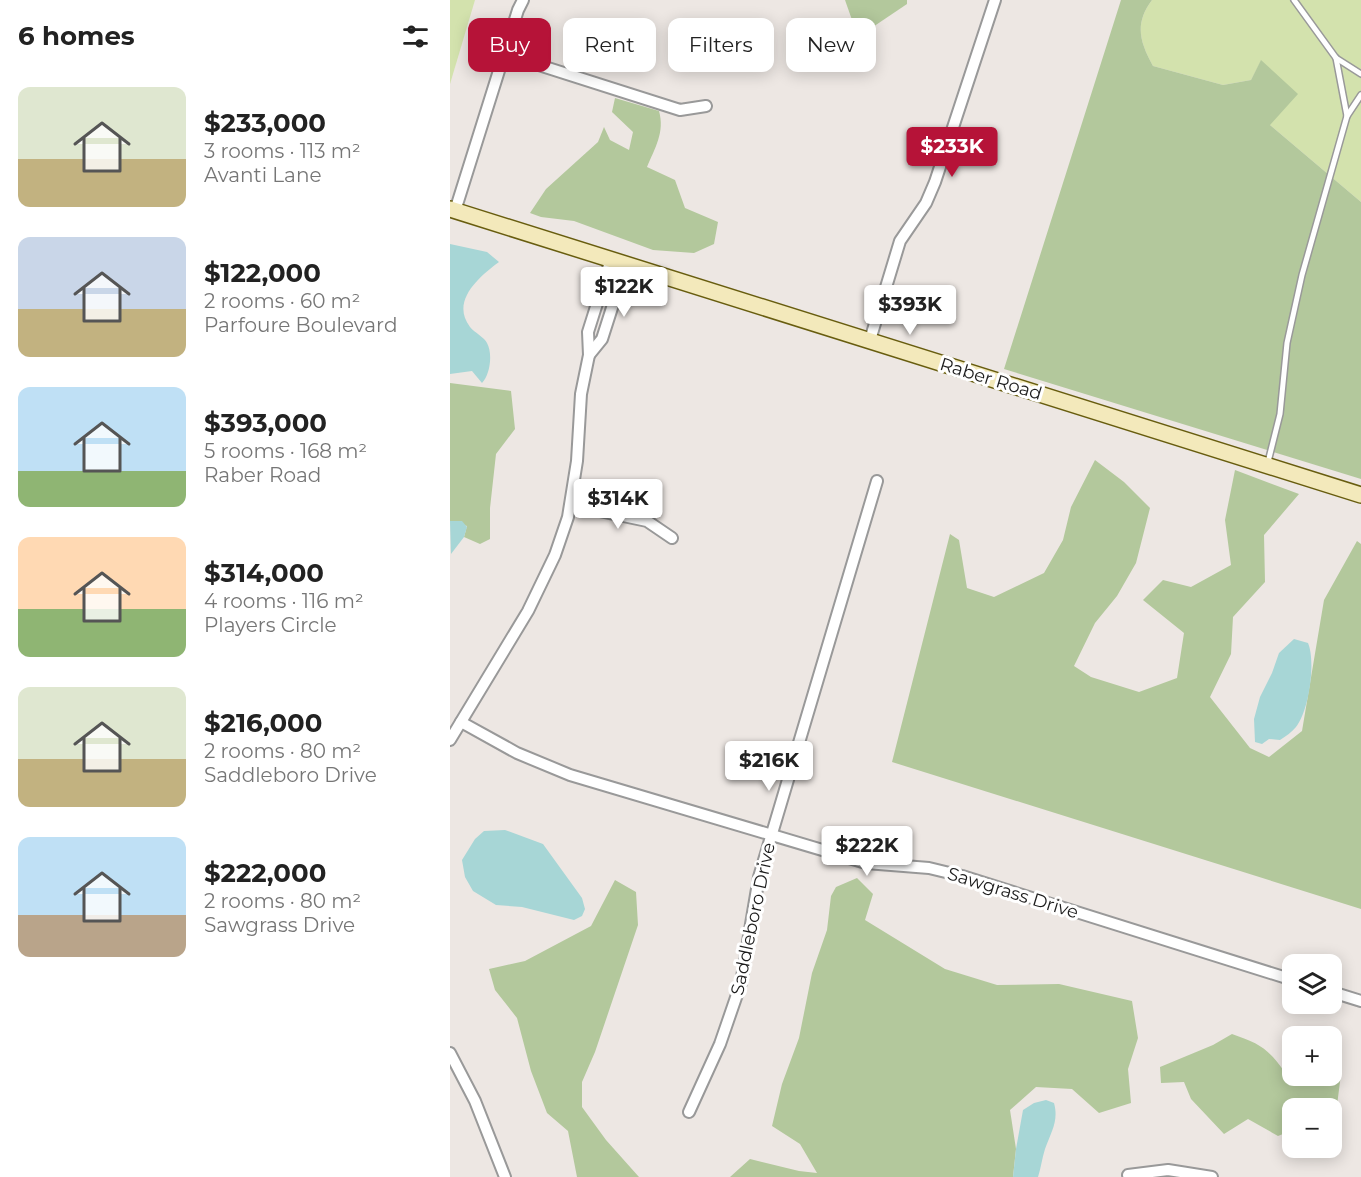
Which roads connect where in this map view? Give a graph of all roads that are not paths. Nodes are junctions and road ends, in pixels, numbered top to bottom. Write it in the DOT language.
graph roads {
  1 [pos="523,0"];
  2 [pos="995,0"];
  3 [pos="1294,0"];
  4 [pos="517,18"];
  5 [pos="1336,58"];
  6 [pos="551,69"];
  7 [pos="498,72"];
  8 [pos="1361,74"];
  9 [pos="1361,95"];
  10 [pos="706,106"];
  11 [pos="1347,116"];
  12 [pos="453,210"];
  13 [pos="619,262"];
  14 [pos="870,340"];
  15 [pos="589,355"];
  16 [pos="1267,465"];
  17 [pos="878,481"];
  18 [pos="1361,495"];
  19 [pos="571,505"];
  20 [pos="672,538"];
  21 [pos="461,722"];
  22 [pos="450,740"];
  23 [pos="771,835"];
  24 [pos="1282,977"];
  25 [pos="1342,995"];
  26 [pos="1361,1001"];
  27 [pos="450,1053"];
  28 [pos="689,1112"];
  29 [pos="1128,1175"];
  30 [pos="505,1177"];
  31 [pos="1212,1177"];
  1 -- 4 [label="street"];
  2 -- 14 [label="street"];
  3 -- 5 [label="lane"];
  5 -- 8 [label="lane"];
  5 -- 11 [label="lane"];
  6 -- 10 [label="street"];
  7 -- 12 [label="street"];
  9 -- 11 [label="lane"];
  11 -- 16 [label="lane"];
  12 -- 13 [label="street, Raber Road"];
  13 -- 14 [label="street, Raber Road"];
  13 -- 15 [label="street"];
  13 -- 15 [label="street"];
  14 -- 16 [label="street, Raber Road"];
  15 -- 19 [label="street"];
  16 -- 18 [label="street, Raber Road"];
  17 -- 23 [label="street, Saddleboro Drive"];
  19 -- 20 [label="street"];
  19 -- 21 [label="street"];
  21 -- 22 [label="street"];
  21 -- 23 [label="street, Sawgrass Drive"];
  23 -- 24 [label="street, Sawgrass Drive"];
  23 -- 28 [label="street, Saddleboro Drive"];
  25 -- 26 [label="street"];
  27 -- 30 [label="street"];
  29 -- 31 [label="street"];
}
